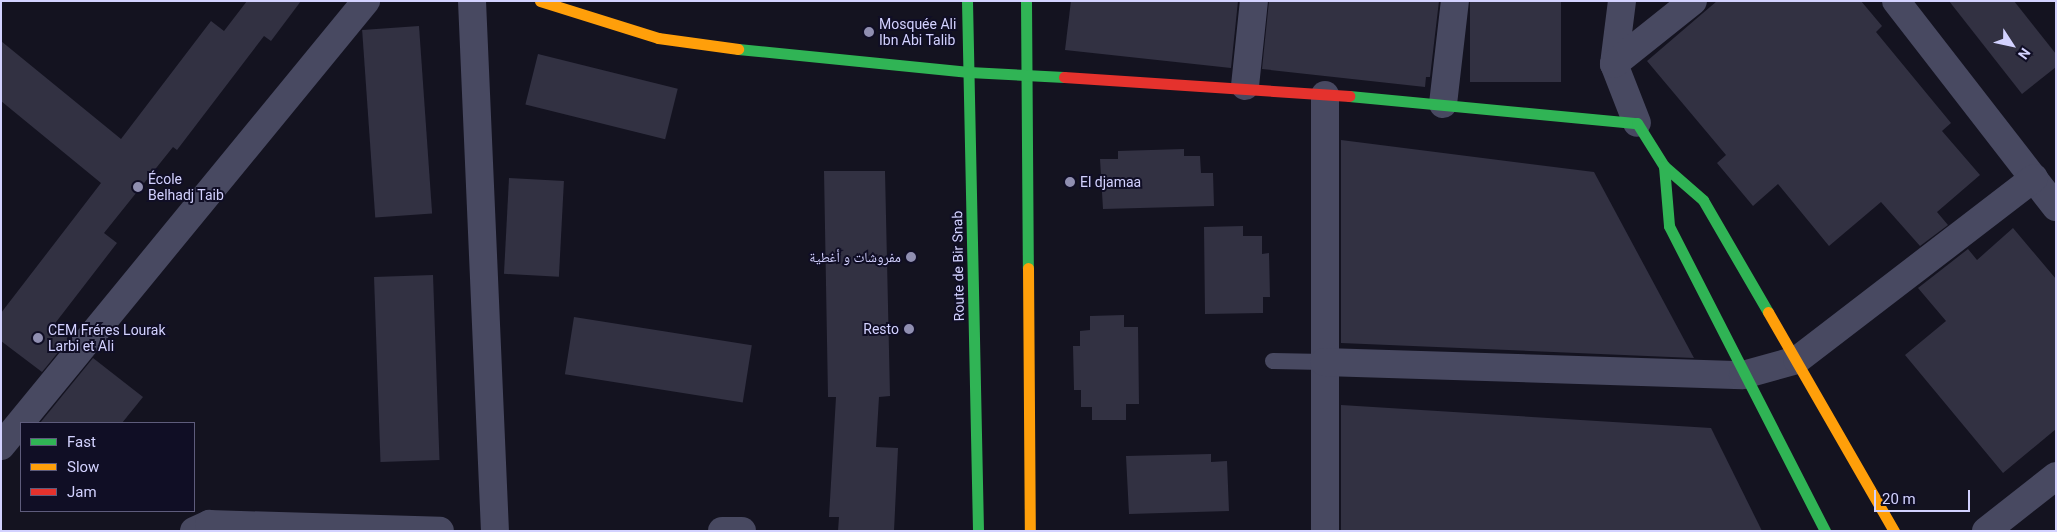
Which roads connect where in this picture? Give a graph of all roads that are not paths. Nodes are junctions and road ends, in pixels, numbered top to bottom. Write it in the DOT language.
graph roads {
  1 [pos="366,1"];
  2 [pos="472,1"];
  3 [pos="540,1"];
  4 [pos="967,1"];
  5 [pos="1026,1"];
  6 [pos="1254,1"];
  7 [pos="1455,1"];
  8 [pos="1622,1"];
  9 [pos="1693,1"];
  10 [pos="1896,1"];
  11 [pos="1614,64"];
  12 [pos="969,72"];
  13 [pos="1028,75"];
  14 [pos="1245,86"];
  15 [pos="1325,95"];
  16 [pos="1443,104"];
  17 [pos="1637,123"];
  18 [pos="1664,166"];
  19 [pos="2034,178"];
  20 [pos="2056,207"];
  21 [pos="1797,360"];
  22 [pos="1273,361"];
  23 [pos="1324,362"];
  24 [pos="1743,376"];
  25 [pos="21,422"];
  26 [pos="20,423"];
  27 [pos="1,446"];
  28 [pos="2056,476"];
  29 [pos="194,531"];
  30 [pos="440,531"];
  31 [pos="495,531"];
  32 [pos="722,531"];
  33 [pos="742,531"];
  34 [pos="978,531"];
  35 [pos="1030,531"];
  36 [pos="1325,531"];
  37 [pos="1825,531"];
  38 [pos="1894,531"];
  39 [pos="1986,531"];
  1 -- 25 [label="street"];
  2 -- 31 [label="street"];
  3 -- 12 [label="street"];
  4 -- 12 [label="street, Route de Bir Snab"];
  5 -- 13 [label="street"];
  6 -- 14 [label="street"];
  7 -- 16 [label="street"];
  8 -- 11 [label="street"];
  9 -- 11 [label="street"];
  10 -- 19 [label="street"];
  11 -- 17 [label="street"];
  12 -- 13 [label="street"];
  12 -- 34 [label="street, Route de Bir Snab"];
  13 -- 14 [label="street"];
  13 -- 35 [label="street"];
  14 -- 15 [label="street"];
  15 -- 16 [label="street"];
  15 -- 23 [label="street"];
  16 -- 17 [label="street"];
  17 -- 18 [label="street"];
  18 -- 21 [label="street"];
  18 -- 24 [label="street"];
  19 -- 20 [label="street"];
  19 -- 21 [label="street"];
  21 -- 24 [label="street"];
  21 -- 38 [label="street"];
  22 -- 23 [label="lane"];
  23 -- 24 [label="street"];
  23 -- 36 [label="street"];
  24 -- 37 [label="street"];
  26 -- 27 [label="street"];
  28 -- 39 [label="street"];
  29 -- 30 [label="street"];
  32 -- 33 [label="street"];
}
